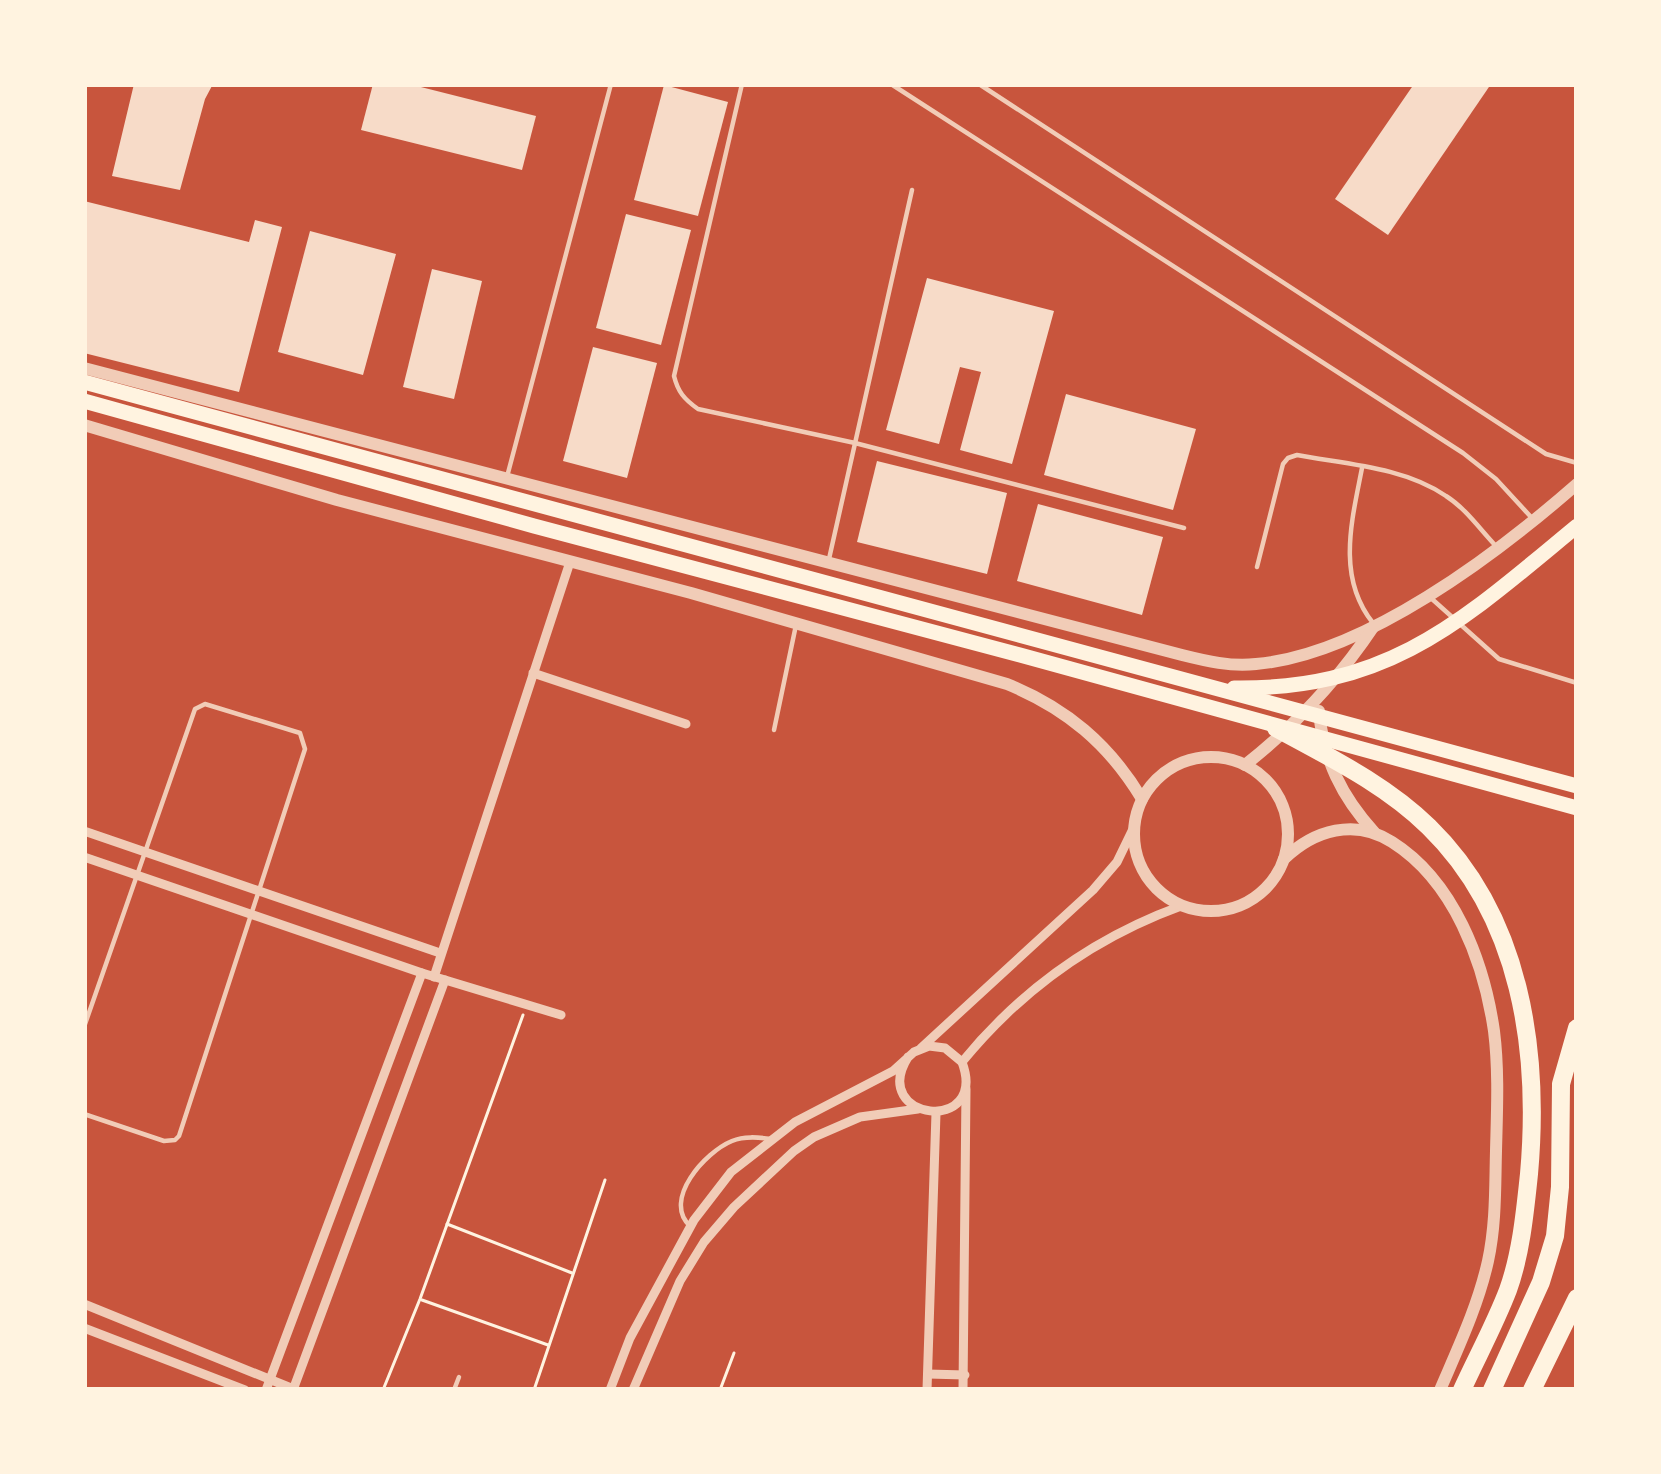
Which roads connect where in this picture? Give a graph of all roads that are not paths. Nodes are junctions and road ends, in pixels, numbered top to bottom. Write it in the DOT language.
graph roads {
  1 [pos="611,84"];
  2 [pos="742,84"];
  3 [pos="891,84"];
  4 [pos="979,84"];
  5 [pos="912,190"];
  6 [pos="84,368"];
  7 [pos="84,382"];
  8 [pos="84,401"];
  9 [pos="85,429"];
  10 [pos="855,443"];
  11 [pos="1577,464"];
  12 [pos="1362,468"];
  13 [pos="507,479"];
  14 [pos="1577,484"];
  15 [pos="1535,521"];
  16 [pos="1577,526"];
  17 [pos="1184,527"];
  18 [pos="1498,548"];
  19 [pos="570,562"];
  20 [pos="829,563"];
  21 [pos="1257,567"];
  22 [pos="1428,595"];
  23 [pos="796,625"];
  24 [pos="1375,625"];
  25 [pos="533,674"];
  26 [pos="1577,683"];
  27 [pos="1202,686"];
  28 [pos="1319,698"];
  29 [pos="686,724"];
  30 [pos="1276,728"];
  31 [pos="774,730"];
  32 [pos="1245,765"];
  33 [pos="1577,786"];
  34 [pos="1142,799"];
  35 [pos="1577,808"];
  36 [pos="1133,830"];
  37 [pos="84,831"];
  38 [pos="1375,832"];
  39 [pos="145,852"];
  40 [pos="84,857"];
  41 [pos="1284,859"];
  42 [pos="137,875"];
  43 [pos="259,891"];
  44 [pos="1181,906"];
  45 [pos="252,913"];
  46 [pos="440,952"];
  47 [pos="422,974"];
  48 [pos="440,979"];
  49 [pos="561,1015"];
  50 [pos="84,1028"];
  51 [pos="1577,1028"];
  52 [pos="921,1048"];
  53 [pos="908,1057"];
  54 [pos="962,1062"];
  55 [pos="966,1086"];
  56 [pos="919,1109"];
  57 [pos="936,1113"];
  58 [pos="84,1114"];
  59 [pos="771,1139"];
  60 [pos="690,1227"];
  61 [pos="1577,1298"];
  62 [pos="84,1304"];
  63 [pos="1572,1315"];
  64 [pos="84,1328"];
  65 [pos="928,1374"];
  66 [pos="964,1375"];
  67 [pos="459,1377"];
  68 [pos="268,1385"];
  69 [pos="244,1390"];
  70 [pos="294,1390"];
  71 [pos="454,1390"];
  72 [pos="610,1390"];
  73 [pos="632,1390"];
  74 [pos="927,1390"];
  75 [pos="963,1390"];
  76 [pos="1440,1390"];
  77 [pos="1462,1390"];
  78 [pos="1492,1390"];
  79 [pos="1532,1390"];
  1 -- 13 [label="lane"];
  2 -- 10 [label="lane"];
  3 -- 15 [label="lane"];
  4 -- 11 [label="lane"];
  5 -- 10 [label="lane"];
  6 -- 13 [label="street"];
  7 -- 27 [label="main road"];
  8 -- 30 [label="main road"];
  9 -- 19 [label="street"];
  10 -- 17 [label="lane"];
  10 -- 20 [label="lane"];
  12 -- 18 [label="lane"];
  12 -- 21 [label="lane"];
  12 -- 24 [label="lane"];
  13 -- 20 [label="street"];
  14 -- 15 [label="street"];
  15 -- 18 [label="street"];
  16 -- 27 [label="main road"];
  18 -- 22 [label="street"];
  19 -- 23 [label="street"];
  19 -- 25 [label="street"];
  20 -- 24 [label="street"];
  22 -- 24 [label="street"];
  22 -- 26 [label="lane"];
  23 -- 31 [label="lane"];
  23 -- 34 [label="street"];
  24 -- 28 [label="street"];
  25 -- 29 [label="street"];
  25 -- 46 [label="street"];
  27 -- 33 [label="main road"];
  28 -- 32 [label="street"];
  28 -- 38 [label="street"];
  30 -- 35 [label="main road"];
  30 -- 77 [label="highway"];
  32 -- 34 [label="street"];
  32 -- 41 [label="street"];
  34 -- 36 [label="street"];
  36 -- 44 [label="street"];
  36 -- 52 [label="street"];
  37 -- 39 [label="street"];
  38 -- 41 [label="street"];
  38 -- 76 [label="street"];
  39 -- 42 [label="lane"];
  39 -- 43 [label="street"];
  39 -- 43 [label="lane"];
  40 -- 42 [label="street"];
  41 -- 44 [label="street"];
  42 -- 45 [label="street"];
  42 -- 50 [label="lane"];
  43 -- 45 [label="lane"];
  43 -- 46 [label="street"];
  44 -- 54 [label="street"];
  45 -- 47 [label="street"];
  45 -- 58 [label="lane"];
  46 -- 48 [label="street"];
  47 -- 48 [label="street"];
  47 -- 68 [label="street"];
  48 -- 49 [label="street"];
  48 -- 70 [label="street"];
  51 -- 78 [label="highway"];
  52 -- 53 [label="street"];
  52 -- 54 [label="street"];
  53 -- 56 [label="street"];
  53 -- 59 [label="street"];
  54 -- 55 [label="street"];
  55 -- 57 [label="street"];
  55 -- 66 [label="street"];
  56 -- 57 [label="street"];
  56 -- 73 [label="street"];
  57 -- 65 [label="street"];
  59 -- 60 [label="street"];
  59 -- 60 [label="lane"];
  60 -- 72 [label="street"];
  61 -- 63 [label="highway"];
  62 -- 68 [label="street"];
  63 -- 79 [label="highway"];
  64 -- 69 [label="street"];
  65 -- 66 [label="street"];
  65 -- 74 [label="street"];
  66 -- 75 [label="street"];
  67 -- 71 [label="lane"];
  68 -- 70 [label="street"];
}
